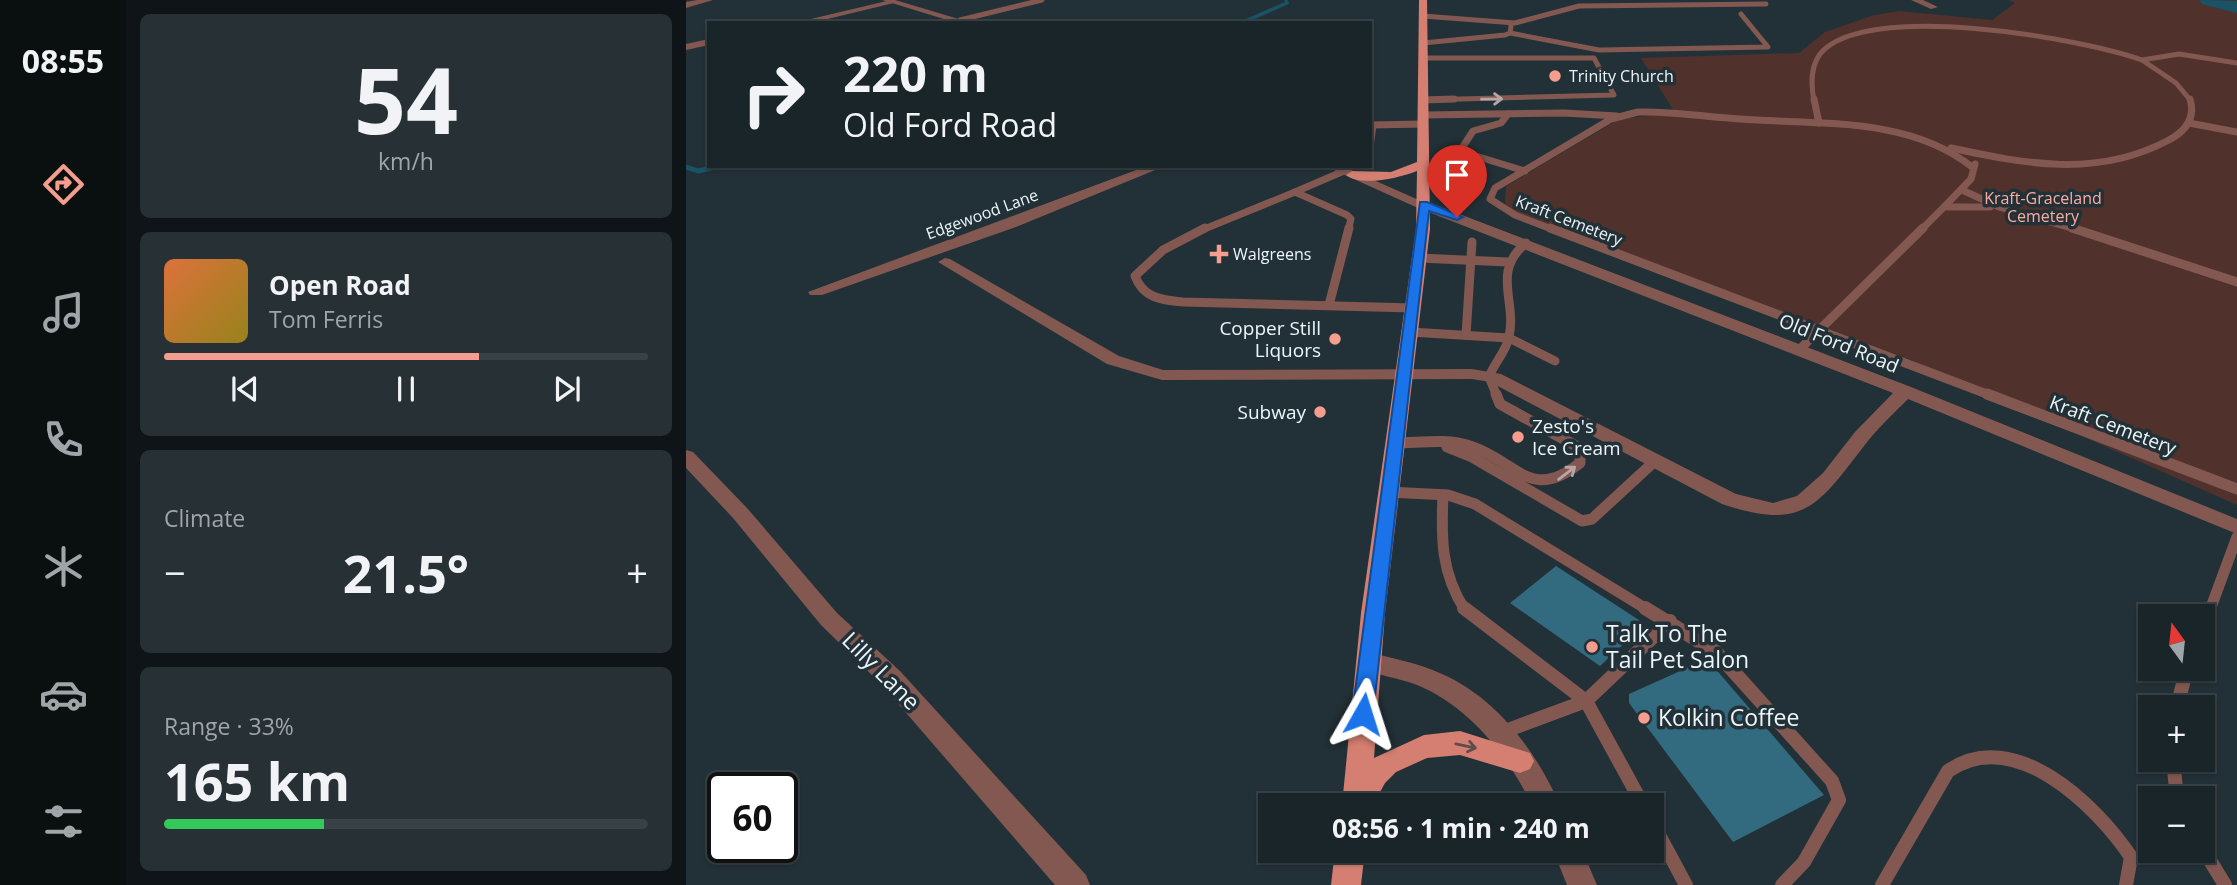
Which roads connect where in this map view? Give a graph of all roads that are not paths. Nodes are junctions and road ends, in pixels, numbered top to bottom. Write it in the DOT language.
graph roads {
  1 [pos="709,0"];
  2 [pos="1042,0"];
  3 [pos="1423,0"];
  4 [pos="1915,0"];
  5 [pos="890,1"];
  6 [pos="1766,4"];
  7 [pos="686,5"];
  8 [pos="1934,7"];
  9 [pos="1741,13"];
  10 [pos="1423,16"];
  11 [pos="1934,18"];
  12 [pos="1954,19"];
  13 [pos="807,21"];
  14 [pos="964,21"];
  15 [pos="1515,23"];
  16 [pos="1510,33"];
  17 [pos="707,42"];
  18 [pos="1423,43"];
  19 [pos="686,47"];
  20 [pos="1423,58"];
  21 [pos="2142,60"];
  22 [pos="2237,63"];
  23 [pos="1423,100"];
  24 [pos="1508,114"];
  25 [pos="1616,116"];
  26 [pos="1424,120"];
  27 [pos="1819,123"];
  28 [pos="2189,123"];
  29 [pos="1372,125"];
  30 [pos="2237,132"];
  31 [pos="1934,144"];
  32 [pos="1996,158"];
  33 [pos="1424,164"];
  34 [pos="1972,167"];
  35 [pos="1154,168"];
  36 [pos="1525,170"];
  37 [pos="1342,171"];
  38 [pos="1962,190"];
  39 [pos="1295,192"];
  40 [pos="1423,205"];
  41 [pos="1944,207"];
  42 [pos="1999,207"];
  43 [pos="1472,242"];
  44 [pos="1526,243"];
  45 [pos="1419,258"];
  46 [pos="1469,260"];
  47 [pos="945,262"];
  48 [pos="1508,262"];
  49 [pos="1496,278"];
  50 [pos="1508,278"];
  51 [pos="2237,282"];
  52 [pos="816,292"];
  53 [pos="1496,293"];
  54 [pos="1508,293"];
  55 [pos="1329,305"];
  56 [pos="1497,307"];
  57 [pos="1509,307"];
  58 [pos="1413,308"];
  59 [pos="1820,330"];
  60 [pos="1410,332"];
  61 [pos="1466,335"];
  62 [pos="1509,338"];
  63 [pos="1799,350"];
  64 [pos="1555,361"];
  65 [pos="1404,374"];
  66 [pos="1489,377"];
  67 [pos="1905,391"];
  68 [pos="1395,443"];
  69 [pos="1438,443"];
  70 [pos="686,456"];
  71 [pos="1656,460"];
  72 [pos="2237,489"];
  73 [pos="1389,492"];
  74 [pos="1443,495"];
  75 [pos="2237,527"];
  76 [pos="2237,537"];
  77 [pos="2212,604"];
  78 [pos="1670,621"];
  79 [pos="1368,662"];
  80 [pos="1586,701"];
  81 [pos="1499,733"];
  82 [pos="1520,761"];
  83 [pos="1358,793"];
  84 [pos="1364,793"];
  85 [pos="1539,793"];
  86 [pos="1636,793"];
  87 [pos="1664,844"];
  88 [pos="1349,863"];
  89 [pos="1573,863"];
  90 [pos="2212,863"];
  91 [pos="1075,885"];
  92 [pos="1346,885"];
  93 [pos="1582,885"];
  94 [pos="1686,885"];
  95 [pos="1782,885"];
  96 [pos="1882,885"];
  97 [pos="2126,885"];
  98 [pos="2225,885"];
  1 -- 7 [label="street"];
  2 -- 14 [label="lane"];
  3 -- 10 [label="main road"];
  4 -- 8 [label="street"];
  5 -- 13 [label="street"];
  5 -- 14 [label="street"];
  6 -- 15 [label="lane"];
  9 -- 16 [label="lane"];
  10 -- 15 [label="lane"];
  10 -- 18 [label="main road"];
  11 -- 27 [label="lane"];
  12 -- 21 [label="lane"];
  15 -- 16 [label="lane"];
  16 -- 18 [label="lane"];
  17 -- 19 [label="street"];
  18 -- 20 [label="main road"];
  20 -- 23 [label="main road"];
  23 -- 20 [label="lane, one-way"];
  21 -- 22 [label="lane"];
  21 -- 28 [label="lane"];
  23 -- 26 [label="main road"];
  24 -- 25 [label="lane"];
  24 -- 26 [label="lane"];
  24 -- 36 [label="lane"];
  25 -- 27 [label="lane, Kraft Cemetery"];
  25 -- 36 [label="lane, Kraft Cemetery"];
  26 -- 29 [label="lane"];
  26 -- 33 [label="main road"];
  27 -- 31 [label="lane, Kraft Cemetery"];
  28 -- 30 [label="lane"];
  28 -- 32 [label="lane, Kraft Cemetery"];
  31 -- 32 [label="lane, Kraft Cemetery"];
  31 -- 34 [label="lane, Kraft Cemetery"];
  32 -- 34 [label="lane, Kraft Cemetery"];
  33 -- 37 [label="main road"];
  33 -- 40 [label="main road"];
  34 -- 38 [label="lane"];
  35 -- 52 [label="street, Edgewood Lane"];
  36 -- 59 [label="lane, Kraft Cemetery"];
  37 -- 39 [label="lane"];
  37 -- 40 [label="street, Old Ford Road"];
  38 -- 41 [label="lane"];
  38 -- 42 [label="lane"];
  39 -- 55 [label="lane"];
  39 -- 55 [label="lane"];
  40 -- 44 [label="street, Old Ford Road"];
  40 -- 45 [label="main road"];
  41 -- 42 [label="lane"];
  41 -- 59 [label="lane"];
  42 -- 51 [label="lane"];
  43 -- 46 [label="lane"];
  44 -- 48 [label="lane"];
  44 -- 63 [label="street, Old Ford Road"];
  45 -- 46 [label="lane"];
  45 -- 58 [label="main road"];
  46 -- 48 [label="lane"];
  46 -- 61 [label="lane"];
  47 -- 65 [label="street"];
  48 -- 50 [label="lane"];
  49 -- 50 [label="lane"];
  50 -- 54 [label="lane"];
  53 -- 54 [label="lane"];
  54 -- 57 [label="lane"];
  55 -- 58 [label="lane"];
  56 -- 57 [label="lane"];
  57 -- 62 [label="lane"];
  58 -- 60 [label="main road"];
  59 -- 63 [label="lane"];
  59 -- 72 [label="lane, Kraft Cemetery"];
  60 -- 61 [label="lane"];
  60 -- 65 [label="main road"];
  61 -- 62 [label="lane"];
  62 -- 64 [label="lane"];
  62 -- 66 [label="lane"];
  63 -- 67 [label="street, Old Ford Road"];
  65 -- 66 [label="street"];
  65 -- 68 [label="main road"];
  69 -- 66 [label="lane, one-way"];
  66 -- 71 [label="street"];
  67 -- 71 [label="street"];
  67 -- 75 [label="street, Old Ford Road"];
  68 -- 69 [label="lane"];
  68 -- 73 [label="main road"];
  69 -- 71 [label="lane"];
  70 -- 91 [label="street, Lilly Lane"];
  73 -- 74 [label="lane"];
  73 -- 79 [label="main road"];
  74 -- 78 [label="lane"];
  74 -- 80 [label="lane"];
  76 -- 77 [label="lane"];
  78 -- 80 [label="lane"];
  78 -- 95 [label="lane"];
  79 -- 81 [label="street"];
  79 -- 83 [label="main road"];
  80 -- 81 [label="lane"];
  80 -- 86 [label="lane"];
  81 -- 82 [label="street"];
  84 -- 82 [label="main road, one-way"];
  82 -- 85 [label="street"];
  87 -- 94 [label="lane"];
  88 -- 92 [label="main road"];
  89 -- 93 [label="street"];
  90 -- 98 [label="lane"];
  96 -- 97 [label="lane"];
}
